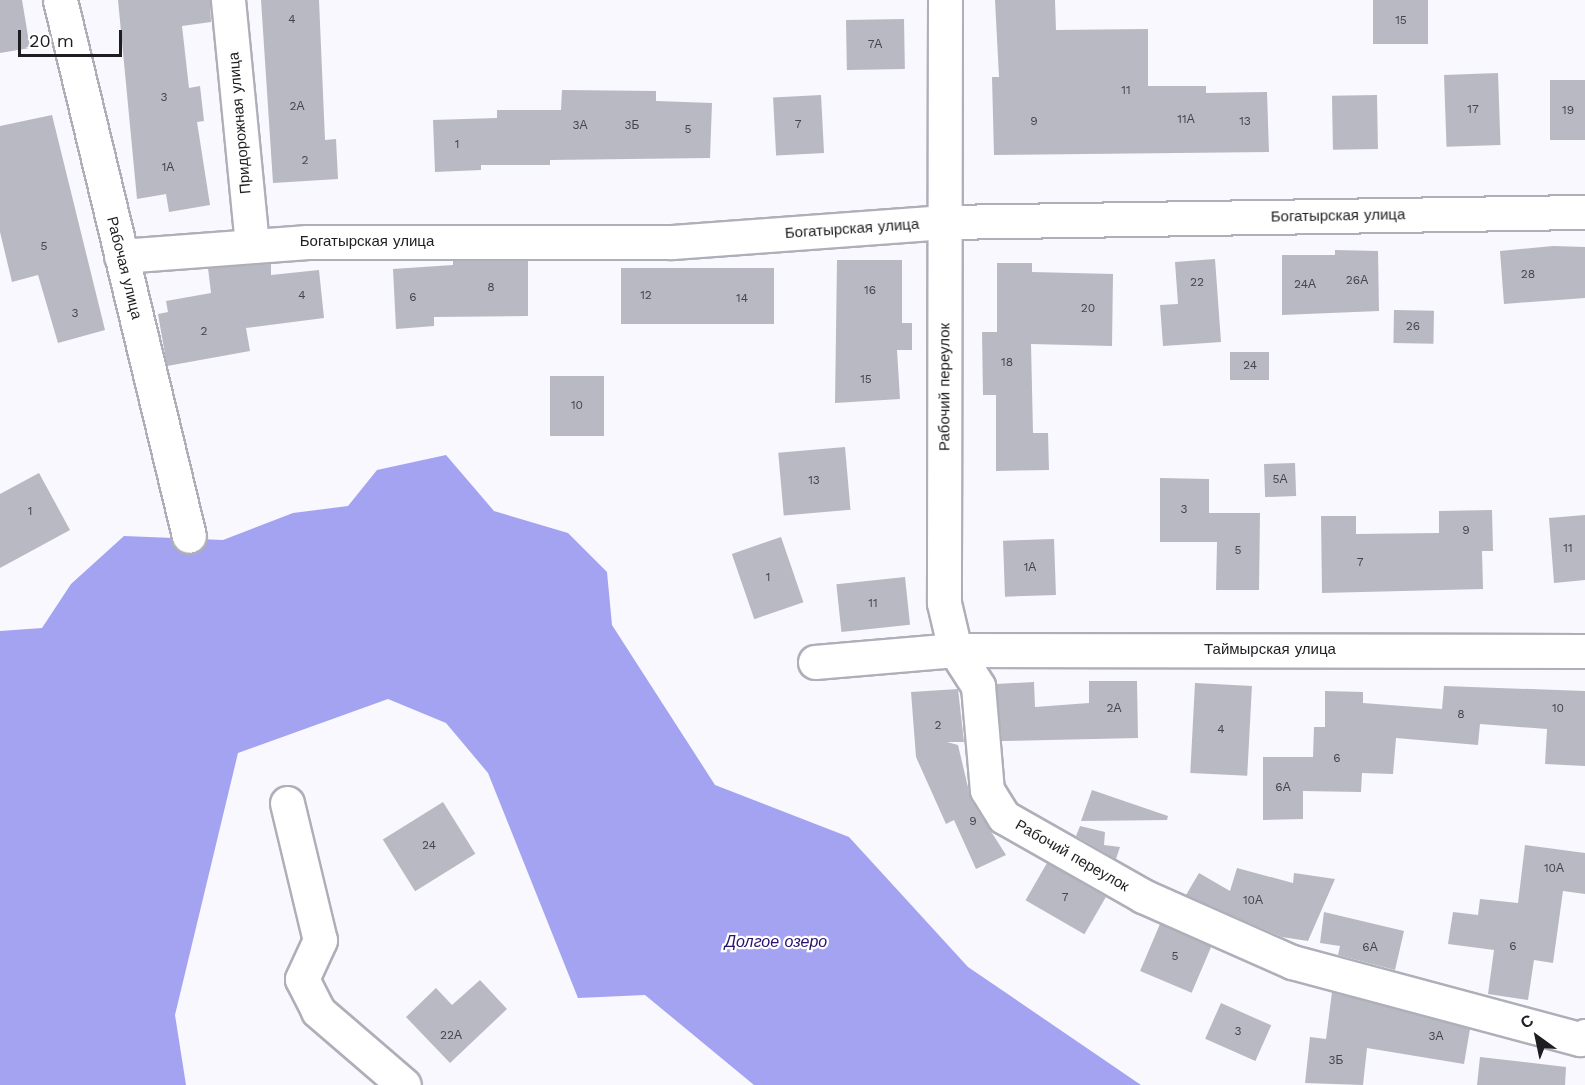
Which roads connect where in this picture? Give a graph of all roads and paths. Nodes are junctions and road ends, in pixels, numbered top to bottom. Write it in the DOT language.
graph roads {
  1 [pos="60,0"];
  2 [pos="228,0"];
  3 [pos="945,0"];
  4 [pos="1585,212"];
  5 [pos="945,222"];
  6 [pos="252,246"];
  7 [pos="121,256"];
  8 [pos="189,536"];
  9 [pos="955,650"];
  10 [pos="1585,651"];
  11 [pos="815,662"];
  12 [pos="287,804"];
  13 [pos="1585,1036"];
  14 [pos="404,1085"];
  1 -- 7 [label="street, Рабочая улица"];
  2 -- 6 [label="street, Придорожная улица"];
  3 -- 5 [label="street, Рабочий переулок"];
  4 -- 5 [label="street, Богатырская улица"];
  5 -- 6 [label="street, Богатырская улица"];
  5 -- 9 [label="street, Рабочий переулок"];
  6 -- 7 [label="street, Богатырская улица"];
  7 -- 8 [label="street, Рабочая улица"];
  9 -- 10 [label="street, Таймырская улица"];
  9 -- 11 [label="street, Таймырская улица"];
  9 -- 13 [label="street, Рабочий переулок"];
  12 -- 14 [label="street"];
}
